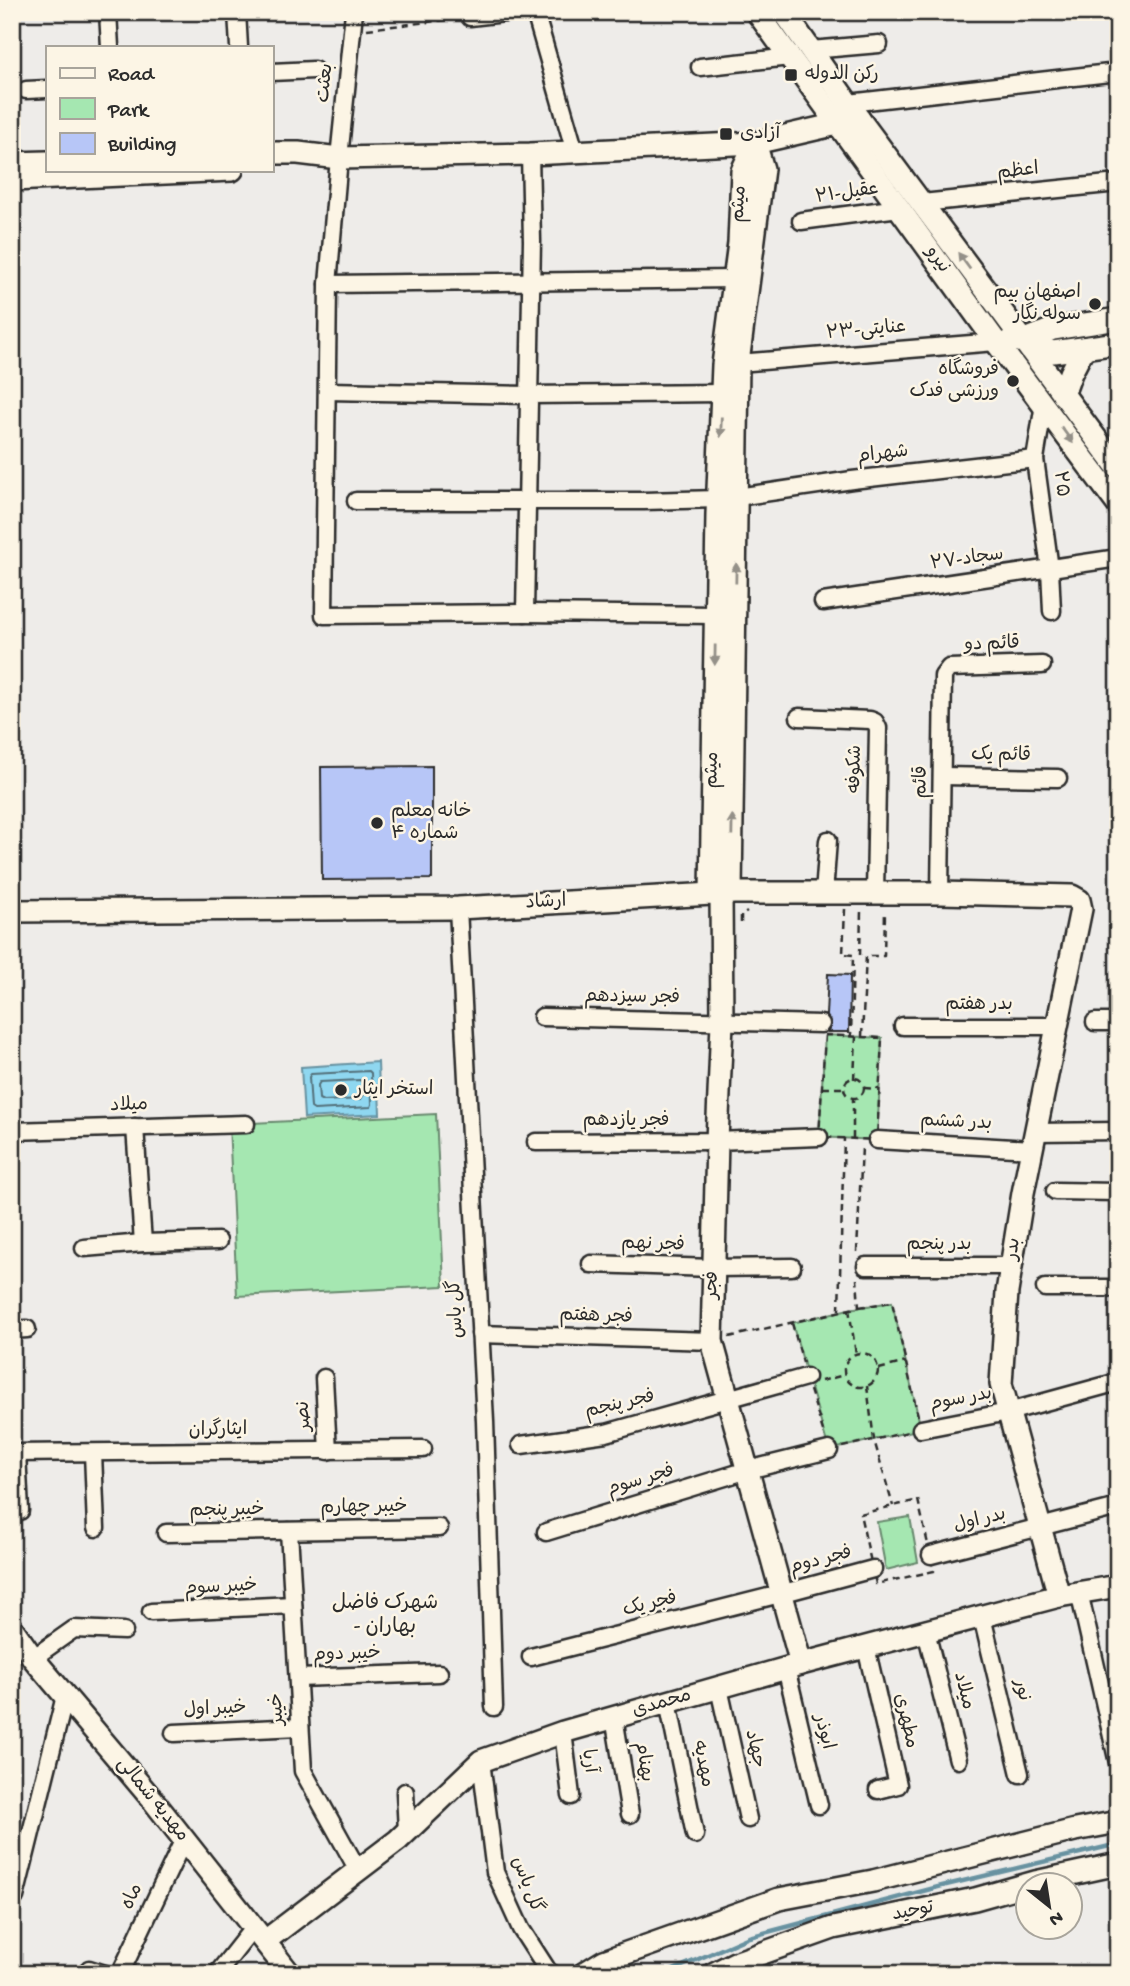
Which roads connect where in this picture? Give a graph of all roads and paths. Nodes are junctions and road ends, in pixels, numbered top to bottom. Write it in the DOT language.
graph roads {
  1 [pos="108,12"];
  2 [pos="237,12"];
  3 [pos="354,12"];
  4 [pos="513,12"];
  5 [pos="535,12"];
  6 [pos="757,12"];
  7 [pos="784,12"];
  8 [pos="470,18"];
  9 [pos="353,30"];
  10 [pos="879,44"];
  11 [pos="110,46"];
  12 [pos="239,46"];
  13 [pos="811,50"];
  14 [pos="790,57"];
  15 [pos="700,67"];
  16 [pos="314,69"];
  17 [pos="273,72"];
  18 [pos="1118,72"];
  19 [pos="46,89"];
  20 [pos="26,90"];
  21 [pos="849,115"];
  22 [pos="755,143"];
  23 [pos="575,152"];
  24 [pos="273,153"];
  25 [pos="530,154"];
  26 [pos="339,158"];
  27 [pos="46,162"];
  28 [pos="12,163"];
  29 [pos="273,168"];
  30 [pos="116,172"];
  31 [pos="12,180"];
  32 [pos="1118,183"];
  33 [pos="922,203"];
  34 [pos="899,208"];
  35 [pos="801,221"];
  36 [pos="734,279"];
  37 [pos="531,283"];
  38 [pos="328,284"];
  39 [pos="1118,320"];
  40 [pos="1053,329"];
  41 [pos="1023,341"];
  42 [pos="996,342"];
  43 [pos="1118,344"];
  44 [pos="1084,348"];
  45 [pos="1053,352"];
  46 [pos="738,363"];
  47 [pos="328,391"];
  48 [pos="722,393"];
  49 [pos="529,395"];
  50 [pos="1063,395"];
  51 [pos="1044,404"];
  52 [pos="1035,458"];
  53 [pos="1114,458"];
  54 [pos="727,498"];
  55 [pos="356,501"];
  56 [pos="527,501"];
  57 [pos="1118,505"];
  58 [pos="1118,558"];
  59 [pos="1050,569"];
  60 [pos="823,602"];
  61 [pos="1052,611"];
  62 [pos="525,614"];
  63 [pos="716,615"];
  64 [pos="1042,665"];
  65 [pos="946,672"];
  66 [pos="799,717"];
  67 [pos="943,776"];
  68 [pos="1058,778"];
  69 [pos="828,840"];
  70 [pos="722,870"];
  71 [pos="940,892"];
  72 [pos="721,894"];
  73 [pos="824,894"];
  74 [pos="867,894"];
  75 [pos="1079,900"];
  76 [pos="458,908"];
  77 [pos="12,911"];
  78 [pos="750,911"];
  79 [pos="741,929"];
  80 [pos="853,955"];
  81 [pos="860,955"];
  82 [pos="866,956"];
  83 [pos="542,1017"];
  84 [pos="722,1022"];
  85 [pos="1118,1022"];
  86 [pos="1095,1023"];
  87 [pos="821,1024"];
  88 [pos="903,1026"];
  89 [pos="1056,1026"];
  90 [pos="853,1037"];
  91 [pos="862,1037"];
  92 [pos="855,1079"];
  93 [pos="844,1087"];
  94 [pos="822,1088"];
  95 [pos="863,1088"];
  96 [pos="879,1089"];
  97 [pos="853,1098"];
  98 [pos="246,1124"];
  99 [pos="135,1127"];
  100 [pos="12,1131"];
  101 [pos="1118,1131"];
  102 [pos="819,1137"];
  103 [pos="844,1139"];
  104 [pos="853,1139"];
  105 [pos="869,1139"];
  106 [pos="717,1141"];
  107 [pos="1034,1141"];
  108 [pos="536,1142"];
  109 [pos="1055,1191"];
  110 [pos="1118,1192"];
  111 [pos="218,1241"];
  112 [pos="143,1243"];
  113 [pos="84,1248"];
  114 [pos="591,1264"];
  115 [pos="860,1266"];
  116 [pos="1012,1266"];
  117 [pos="792,1267"];
  118 [pos="713,1268"];
  119 [pos="1045,1288"];
  120 [pos="1118,1288"];
  121 [pos="859,1307"];
  122 [pos="849,1309"];
  123 [pos="839,1310"];
  124 [pos="480,1334"];
  125 [pos="712,1341"];
  126 [pos="856,1354"];
  127 [pos="906,1362"];
  128 [pos="878,1369"];
  129 [pos="845,1375"];
  130 [pos="324,1378"];
  131 [pos="813,1379"];
  132 [pos="1118,1381"];
  133 [pos="867,1386"];
  134 [pos="728,1399"];
  135 [pos="1008,1412"];
  136 [pos="921,1429"];
  137 [pos="874,1440"];
  138 [pos="521,1445"];
  139 [pos="423,1449"];
  140 [pos="829,1450"];
  141 [pos="328,1451"];
  142 [pos="15,1453"];
  143 [pos="93,1453"];
  144 [pos="748,1470"];
  145 [pos="893,1506"];
  146 [pos="1118,1507"];
  147 [pos="20,1511"];
  148 [pos="1040,1527"];
  149 [pos="96,1528"];
  150 [pos="439,1528"];
  151 [pos="289,1531"];
  152 [pos="547,1532"];
  153 [pos="166,1533"];
  154 [pos="931,1555"];
  155 [pos="873,1569"];
  156 [pos="1118,1586"];
  157 [pos="780,1594"];
  158 [pos="1069,1594"];
  159 [pos="293,1605"];
  160 [pos="151,1612"];
  161 [pos="982,1617"];
  162 [pos="12,1628"];
  163 [pos="124,1631"];
  164 [pos="926,1631"];
  165 [pos="866,1647"];
  166 [pos="531,1657"];
  167 [pos="33,1658"];
  168 [pos="793,1666"];
  169 [pos="439,1674"];
  170 [pos="298,1678"];
  171 [pos="719,1688"];
  172 [pos="65,1696"];
  173 [pos="668,1702"];
  174 [pos="494,1707"];
  175 [pos="614,1717"];
  176 [pos="300,1727"];
  177 [pos="563,1732"];
  178 [pos="174,1733"];
  179 [pos="958,1760"];
  180 [pos="481,1761"];
  181 [pos="1118,1763"];
  182 [pos="1020,1774"];
  183 [pos="878,1790"];
  184 [pos="405,1791"];
  185 [pos="571,1796"];
  186 [pos="819,1805"];
  187 [pos="630,1814"];
  188 [pos="748,1819"];
  189 [pos="1118,1822"];
  190 [pos="407,1832"];
  191 [pos="695,1835"];
  192 [pos="184,1839"];
  193 [pos="1118,1864"];
  194 [pos="358,1870"];
  195 [pos="15,1897"];
  196 [pos="260,1934"];
  197 [pos="735,1963"];
  198 [pos="89,1974"];
  199 [pos="105,1974"];
  200 [pos="120,1974"];
  201 [pos="217,1974"];
  202 [pos="290,1974"];
  203 [pos="550,1974"];
  204 [pos="583,1974"];
  205 [pos="713,1974"];
  206 [pos="755,1974"];
  1 -- 11 [label="street"];
  2 -- 12 [label="street"];
  3 -- 9 [label="street, بعثت"];
  4 -- 8 [label="street"];
  5 -- 23 [label="street"];
  6 -- 14 [label="street, نیرو"];
  7 -- 13 [label="street, نیرو"];
  8 -- 9 [label="path"];
  9 -- 26 [label="street, بعثت"];
  10 -- 13 [label="street"];
  13 -- 21 [label="street, نیرو"];
  14 -- 15 [label="street"];
  14 -- 21 [label="street, نیرو"];
  16 -- 17 [label="street"];
  18 -- 21 [label="street"];
  19 -- 20 [label="street"];
  21 -- 22 [label="street"];
  21 -- 33 [label="street, نیرو"];
  21 -- 34 [label="street, نیرو"];
  22 -- 23 [label="street"];
  22 -- 36 [label="street, میثم"];
  22 -- 46 [label="street, میثم"];
  23 -- 25 [label="street"];
  24 -- 26 [label="street"];
  25 -- 26 [label="street"];
  25 -- 37 [label="street"];
  26 -- 29 [label="street"];
  26 -- 38 [label="street, بعثت"];
  27 -- 28 [label="street"];
  30 -- 31 [label="street"];
  32 -- 33 [label="street, اعظم"];
  41 -- 33 [label="street, نیرو, one-way"];
  34 -- 35 [label="street, ۲۱-عقیل"];
  34 -- 42 [label="street, نیرو"];
  36 -- 37 [label="street"];
  36 -- 48 [label="street, میثم"];
  37 -- 38 [label="street"];
  37 -- 49 [label="street"];
  38 -- 47 [label="street, بعثت"];
  39 -- 40 [label="street"];
  40 -- 41 [label="street"];
  40 -- 45 [label="street"];
  41 -- 42 [label="street"];
  41 -- 45 [label="street"];
  41 -- 50 [label="street, نیرو"];
  42 -- 46 [label="street, ۲۳-عنایتی"];
  42 -- 51 [label="street, نیرو"];
  43 -- 44 [label="street"];
  44 -- 45 [label="street"];
  44 -- 50 [label="street"];
  46 -- 54 [label="street, میثم"];
  47 -- 49 [label="street"];
  47 -- 62 [label="street, بعثت"];
  48 -- 49 [label="street"];
  48 -- 54 [label="street, میثم, one-way"];
  49 -- 56 [label="street"];
  50 -- 53 [label="street, نیرو"];
  51 -- 52 [label="street, ۲۵"];
  51 -- 57 [label="street, نیرو, one-way"];
  52 -- 54 [label="street, شهرام"];
  52 -- 59 [label="street, ۲۵"];
  54 -- 56 [label="street, شهرام"];
  54 -- 63 [label="street, میثم"];
  70 -- 54 [label="street, میثم, one-way"];
  55 -- 56 [label="street, شهرام"];
  56 -- 62 [label="street"];
  58 -- 59 [label="street, ۲۷-سجاد"];
  59 -- 60 [label="street, ۲۷-سجاد"];
  59 -- 61 [label="street, ۲۵"];
  62 -- 63 [label="street"];
  63 -- 70 [label="street, میثم, one-way"];
  64 -- 65 [label="street, قائم دو"];
  65 -- 67 [label="street, قائم"];
  66 -- 74 [label="street, شکوفه"];
  67 -- 68 [label="street, قائم یک"];
  67 -- 71 [label="street, قائم"];
  69 -- 73 [label="street"];
  70 -- 72 [label="street, میثم"];
  71 -- 74 [label="street, ارشاد"];
  71 -- 75 [label="street, ارشاد"];
  72 -- 73 [label="street, ارشاد"];
  72 -- 76 [label="street, ارشاد"];
  72 -- 84 [label="street, فجر"];
  73 -- 74 [label="street, ارشاد"];
  74 -- 80 [label="path"];
  74 -- 81 [label="path"];
  74 -- 82 [label="path"];
  75 -- 89 [label="street, بدر"];
  76 -- 77 [label="street, ارشاد"];
  76 -- 124 [label="street, گل یاس"];
  78 -- 79 [label="path"];
  80 -- 81 [label="path"];
  80 -- 90 [label="path"];
  81 -- 82 [label="path"];
  82 -- 91 [label="path"];
  83 -- 84 [label="street, فجر سیزدهم"];
  84 -- 87 [label="street, فجر سیزدهم"];
  84 -- 106 [label="street, فجر"];
  85 -- 86 [label="street"];
  88 -- 89 [label="street, بدر هفتم"];
  89 -- 107 [label="street, بدر"];
  90 -- 91 [label="path"];
  90 -- 92 [label="path"];
  90 -- 94 [label="path"];
  91 -- 96 [label="path"];
  92 -- 93 [label="path"];
  92 -- 95 [label="path"];
  93 -- 94 [label="path"];
  93 -- 97 [label="path"];
  94 -- 102 [label="path"];
  95 -- 96 [label="path"];
  95 -- 97 [label="path"];
  96 -- 105 [label="path"];
  97 -- 104 [label="path"];
  98 -- 99 [label="street, میلاد"];
  99 -- 100 [label="street, میلاد"];
  99 -- 112 [label="street"];
  101 -- 107 [label="street, بدر ششم"];
  102 -- 103 [label="path"];
  102 -- 106 [label="street, فجر یازدهم"];
  103 -- 104 [label="path"];
  103 -- 123 [label="path"];
  104 -- 105 [label="path"];
  105 -- 107 [label="street, بدر ششم"];
  105 -- 115 [label="path"];
  106 -- 108 [label="street, فجر یازدهم"];
  106 -- 118 [label="street, فجر"];
  107 -- 116 [label="street, بدر"];
  109 -- 110 [label="street"];
  111 -- 112 [label="street"];
  112 -- 113 [label="street"];
  114 -- 118 [label="street, فجر نهم"];
  115 -- 116 [label="street, بدر پنجم"];
  115 -- 121 [label="path"];
  116 -- 135 [label="street, بدر"];
  117 -- 118 [label="street, فجر نهم"];
  118 -- 125 [label="street, فجر"];
  119 -- 120 [label="street"];
  121 -- 122 [label="path"];
  121 -- 127 [label="path"];
  122 -- 123 [label="path"];
  122 -- 126 [label="path"];
  123 -- 125 [label="path"];
  124 -- 125 [label="street, فجر هفتم"];
  124 -- 174 [label="street, گل یاس"];
  125 -- 134 [label="street, فجر"];
  126 -- 128 [label="path"];
  126 -- 129 [label="path"];
  127 -- 128 [label="path"];
  127 -- 136 [label="path"];
  128 -- 133 [label="path"];
  129 -- 131 [label="path"];
  129 -- 133 [label="path"];
  130 -- 141 [label="street, نصر"];
  131 -- 134 [label="street, فجر پنجم"];
  132 -- 135 [label="street, بدر سوم"];
  133 -- 137 [label="path"];
  134 -- 138 [label="street, فجر پنجم"];
  134 -- 144 [label="street, فجر"];
  135 -- 136 [label="street, بدر سوم"];
  135 -- 148 [label="street, بدر"];
  136 -- 137 [label="path"];
  137 -- 140 [label="path"];
  137 -- 145 [label="path"];
  139 -- 141 [label="street, ایثارگران"];
  140 -- 144 [label="street, فجر سوم"];
  141 -- 143 [label="street, ایثارگران"];
  142 -- 143 [label="street, ایثارگران"];
  142 -- 147 [label="street"];
  143 -- 149 [label="street"];
  144 -- 152 [label="street, فجر سوم"];
  144 -- 157 [label="street, فجر"];
  145 -- 154 [label="path"];
  145 -- 155 [label="path"];
  146 -- 148 [label="street, بدر اول"];
  148 -- 154 [label="street, بدر اول"];
  148 -- 158 [label="street, بدر"];
  150 -- 151 [label="street, خیبر چهارم"];
  151 -- 153 [label="street, خیبر پنجم"];
  151 -- 159 [label="street, خیبر"];
  154 -- 155 [label="path"];
  155 -- 157 [label="street, فجر دوم"];
  156 -- 158 [label="street, محمدی"];
  157 -- 166 [label="street, فجر یک"];
  157 -- 168 [label="street, فجر"];
  158 -- 161 [label="street, محمدی"];
  158 -- 181 [label="street"];
  159 -- 160 [label="street, خیبر سوم"];
  159 -- 170 [label="street, خیبر"];
  161 -- 164 [label="street, محمدی"];
  161 -- 182 [label="street, نور"];
  162 -- 167 [label="street, مهدیه شمالی"];
  163 -- 167 [label="street"];
  164 -- 165 [label="street, محمدی"];
  164 -- 179 [label="street, میلاد"];
  165 -- 168 [label="street, محمدی"];
  165 -- 183 [label="street, مطهری"];
  167 -- 172 [label="street, مهدیه شمالی"];
  168 -- 171 [label="street, محمدی"];
  168 -- 186 [label="street, ابوذر"];
  169 -- 170 [label="street, خیبر دوم"];
  170 -- 176 [label="street, خیبر"];
  171 -- 173 [label="street, محمدی"];
  171 -- 188 [label="street, جهاد"];
  172 -- 192 [label="street, مهدیه شمالی"];
  172 -- 195 [label="street"];
  173 -- 175 [label="street, محمدی"];
  173 -- 191 [label="street, مهدیه"];
  175 -- 177 [label="street, محمدی"];
  175 -- 187 [label="street, بهنام"];
  176 -- 178 [label="street, خیبر اول"];
  176 -- 194 [label="street, خیبر"];
  177 -- 180 [label="street, محمدی"];
  177 -- 185 [label="street, آریا"];
  180 -- 190 [label="street, محمدی"];
  180 -- 203 [label="street, گل یاس"];
  184 -- 190 [label="street"];
  189 -- 204 [label="street"];
  190 -- 194 [label="street, محمدی"];
  192 -- 196 [label="street, مهدیه شمالی"];
  192 -- 200 [label="street, ماه"];
  193 -- 197 [label="street, توحید"];
  194 -- 196 [label="street, محمدی"];
  196 -- 201 [label="street"];
  196 -- 202 [label="street, مهدیه شمالی"];
  197 -- 205 [label="street, توحید"];
  197 -- 206 [label="street"];
  198 -- 199 [label="street"];
}
